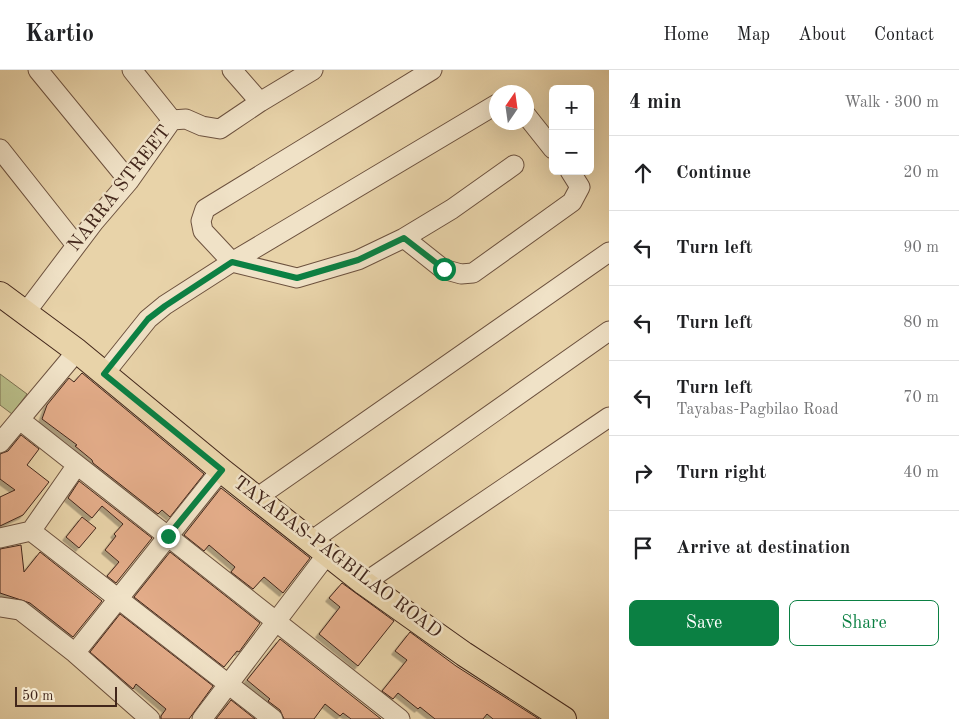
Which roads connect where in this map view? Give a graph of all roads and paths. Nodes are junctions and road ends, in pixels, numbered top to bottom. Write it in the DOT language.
graph roads {
  1 [pos="38,70"];
  2 [pos="132,70"];
  3 [pos="232,70"];
  4 [pos="313,70"];
  5 [pos="432,70"];
  6 [pos="260,102"];
  7 [pos="489,108"];
  8 [pos="172,120"];
  9 [pos="534,125"];
  10 [pos="549,144"];
  11 [pos="0,149"];
  12 [pos="514,165"];
  13 [pos="572,175"];
  14 [pos="129,181"];
  15 [pos="404,238"];
  16 [pos="76,245"];
  17 [pos="609,252"];
  18 [pos="232,262"];
  19 [pos="8,303"];
  20 [pos="609,331"];
  21 [pos="76,351"];
  22 [pos="104,374"];
  23 [pos="609,417"];
  24 [pos="20,420"];
  25 [pos="0,443"];
  26 [pos="77,465"];
  27 [pos="222,470"];
  28 [pos="258,497"];
  29 [pos="31,531"];
  30 [pos="168,536"];
  31 [pos="0,538"];
  32 [pos="319,547"];
  33 [pos="364,583"];
  34 [pos="118,599"];
  35 [pos="0,606"];
  36 [pos="276,621"];
  37 [pos="75,653"];
  38 [pos="228,684"];
  39 [pos="150,719"];
  40 [pos="202,719"];
  41 [pos="273,719"];
  42 [pos="400,719"];
  43 [pos="564,719"];
  1 -- 14 [label="street"];
  2 -- 8 [label="street"];
  3 -- 6 [label="street"];
  4 -- 6 [label="street, NARRA STREET"];
  5 -- 18 [label="street"];
  6 -- 8 [label="street, NARRA STREET"];
  7 -- 18 [label="street"];
  8 -- 14 [label="street, NARRA STREET"];
  9 -- 10 [label="street"];
  11 -- 16 [label="street"];
  12 -- 15 [label="street"];
  13 -- 15 [label="street"];
  14 -- 16 [label="street, NARRA STREET"];
  15 -- 18 [label="street"];
  16 -- 19 [label="street, NARRA STREET"];
  17 -- 28 [label="street"];
  18 -- 22 [label="street"];
  19 -- 21 [label="main road, TAYABAS-PAGBILAO ROAD"];
  20 -- 32 [label="street"];
  21 -- 22 [label="main road, TAYABAS-PAGBILAO ROAD"];
  21 -- 24 [label="street"];
  22 -- 27 [label="main road, TAYABAS-PAGBILAO ROAD"];
  23 -- 33 [label="street"];
  24 -- 25 [label="street"];
  24 -- 26 [label="street"];
  26 -- 29 [label="street"];
  26 -- 30 [label="street"];
  27 -- 28 [label="main road, TAYABAS-PAGBILAO ROAD"];
  27 -- 30 [label="street"];
  28 -- 32 [label="main road, TAYABAS-PAGBILAO ROAD"];
  29 -- 31 [label="street"];
  29 -- 34 [label="street"];
  30 -- 34 [label="street"];
  30 -- 36 [label="street"];
  32 -- 33 [label="main road, TAYABAS-PAGBILAO ROAD"];
  32 -- 36 [label="street"];
  33 -- 43 [label="main road, TAYABAS-PAGBILAO ROAD"];
  34 -- 37 [label="street"];
  34 -- 38 [label="street"];
  35 -- 37 [label="street"];
  36 -- 38 [label="street"];
  36 -- 42 [label="street"];
  37 -- 39 [label="street"];
  38 -- 40 [label="street"];
  38 -- 41 [label="street"];
}
